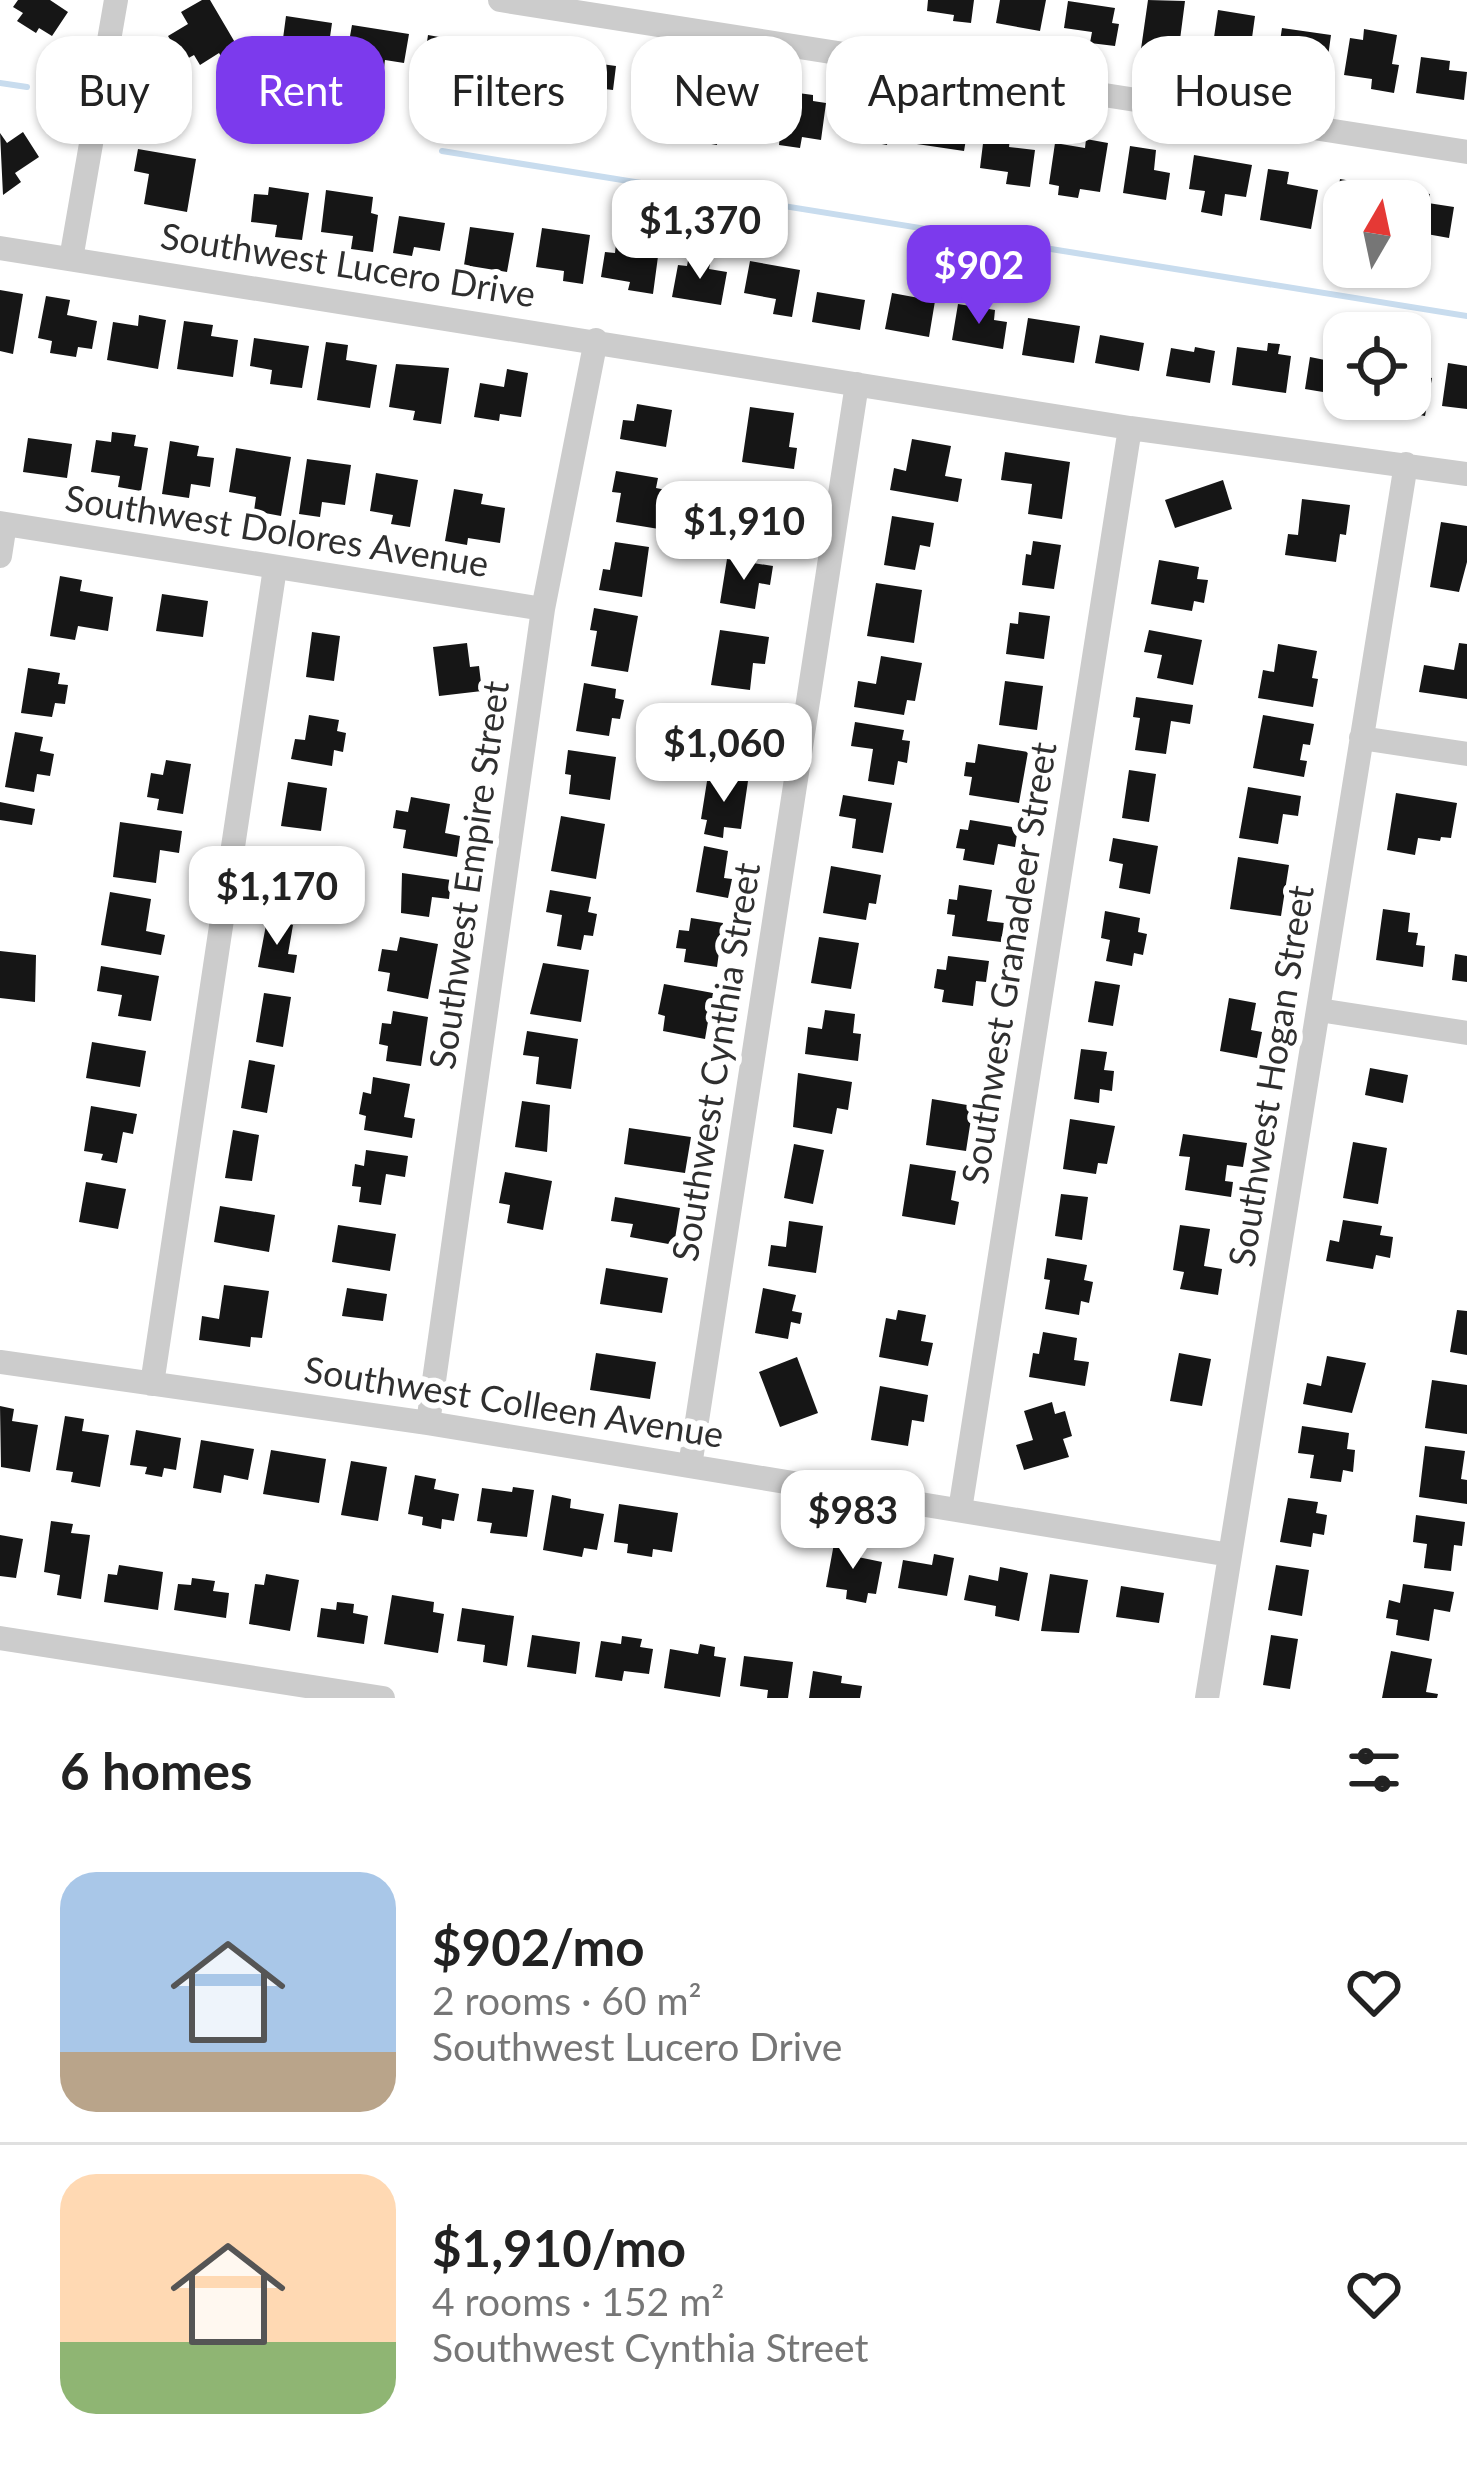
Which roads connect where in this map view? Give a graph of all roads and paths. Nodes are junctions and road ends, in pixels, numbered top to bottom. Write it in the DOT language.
graph roads {
  1 [pos="116,0"];
  2 [pos="500,0"];
  3 [pos="1467,152"];
  4 [pos="0,248"];
  5 [pos="71,260"];
  6 [pos="596,340"];
  7 [pos="856,384"];
  8 [pos="1130,428"];
  9 [pos="1406,464"];
  10 [pos="1467,474"];
  11 [pos="2,524"];
  12 [pos="0,556"];
  13 [pos="275,568"];
  14 [pos="543,609"];
  15 [pos="1361,738"];
  16 [pos="1467,754"];
  17 [pos="1319,1010"];
  18 [pos="1467,1033"];
  19 [pos="0,1363"];
  20 [pos="152,1384"];
  21 [pos="428,1423"];
  22 [pos="690,1466"];
  23 [pos="960,1510"];
  24 [pos="1230,1555"];
  25 [pos="0,1638"];
  26 [pos="382,1698"];
  27 [pos="1207,1698"];
  1 -- 5 [label="street"];
  2 -- 3 [label="street"];
  4 -- 5 [label="street, Southwest Lucero Drive"];
  5 -- 6 [label="street, Southwest Lucero Drive"];
  6 -- 7 [label="street, Southwest Lucero Drive"];
  6 -- 14 [label="street, Southwest Empire Street"];
  7 -- 8 [label="street, Southwest Lucero Drive"];
  7 -- 22 [label="street, Southwest Cynthia Street"];
  8 -- 9 [label="street, Southwest Lucero Drive"];
  8 -- 23 [label="street, Southwest Granadeer Street"];
  9 -- 10 [label="street, Southwest Lucero Drive"];
  9 -- 15 [label="street, Southwest Hogan Street"];
  11 -- 12 [label="street"];
  11 -- 13 [label="street, Southwest Dolores Avenue"];
  13 -- 14 [label="street, Southwest Dolores Avenue"];
  13 -- 20 [label="street"];
  14 -- 21 [label="street, Southwest Empire Street"];
  15 -- 16 [label="street"];
  15 -- 17 [label="street, Southwest Hogan Street"];
  17 -- 18 [label="street"];
  17 -- 24 [label="street, Southwest Hogan Street"];
  19 -- 20 [label="street, Southwest Colleen Avenue"];
  20 -- 21 [label="street, Southwest Colleen Avenue"];
  21 -- 22 [label="street, Southwest Colleen Avenue"];
  22 -- 23 [label="street, Southwest Colleen Avenue"];
  23 -- 24 [label="street, Southwest Colleen Avenue"];
  24 -- 27 [label="street, Southwest Hogan Street"];
  25 -- 26 [label="street"];
}
